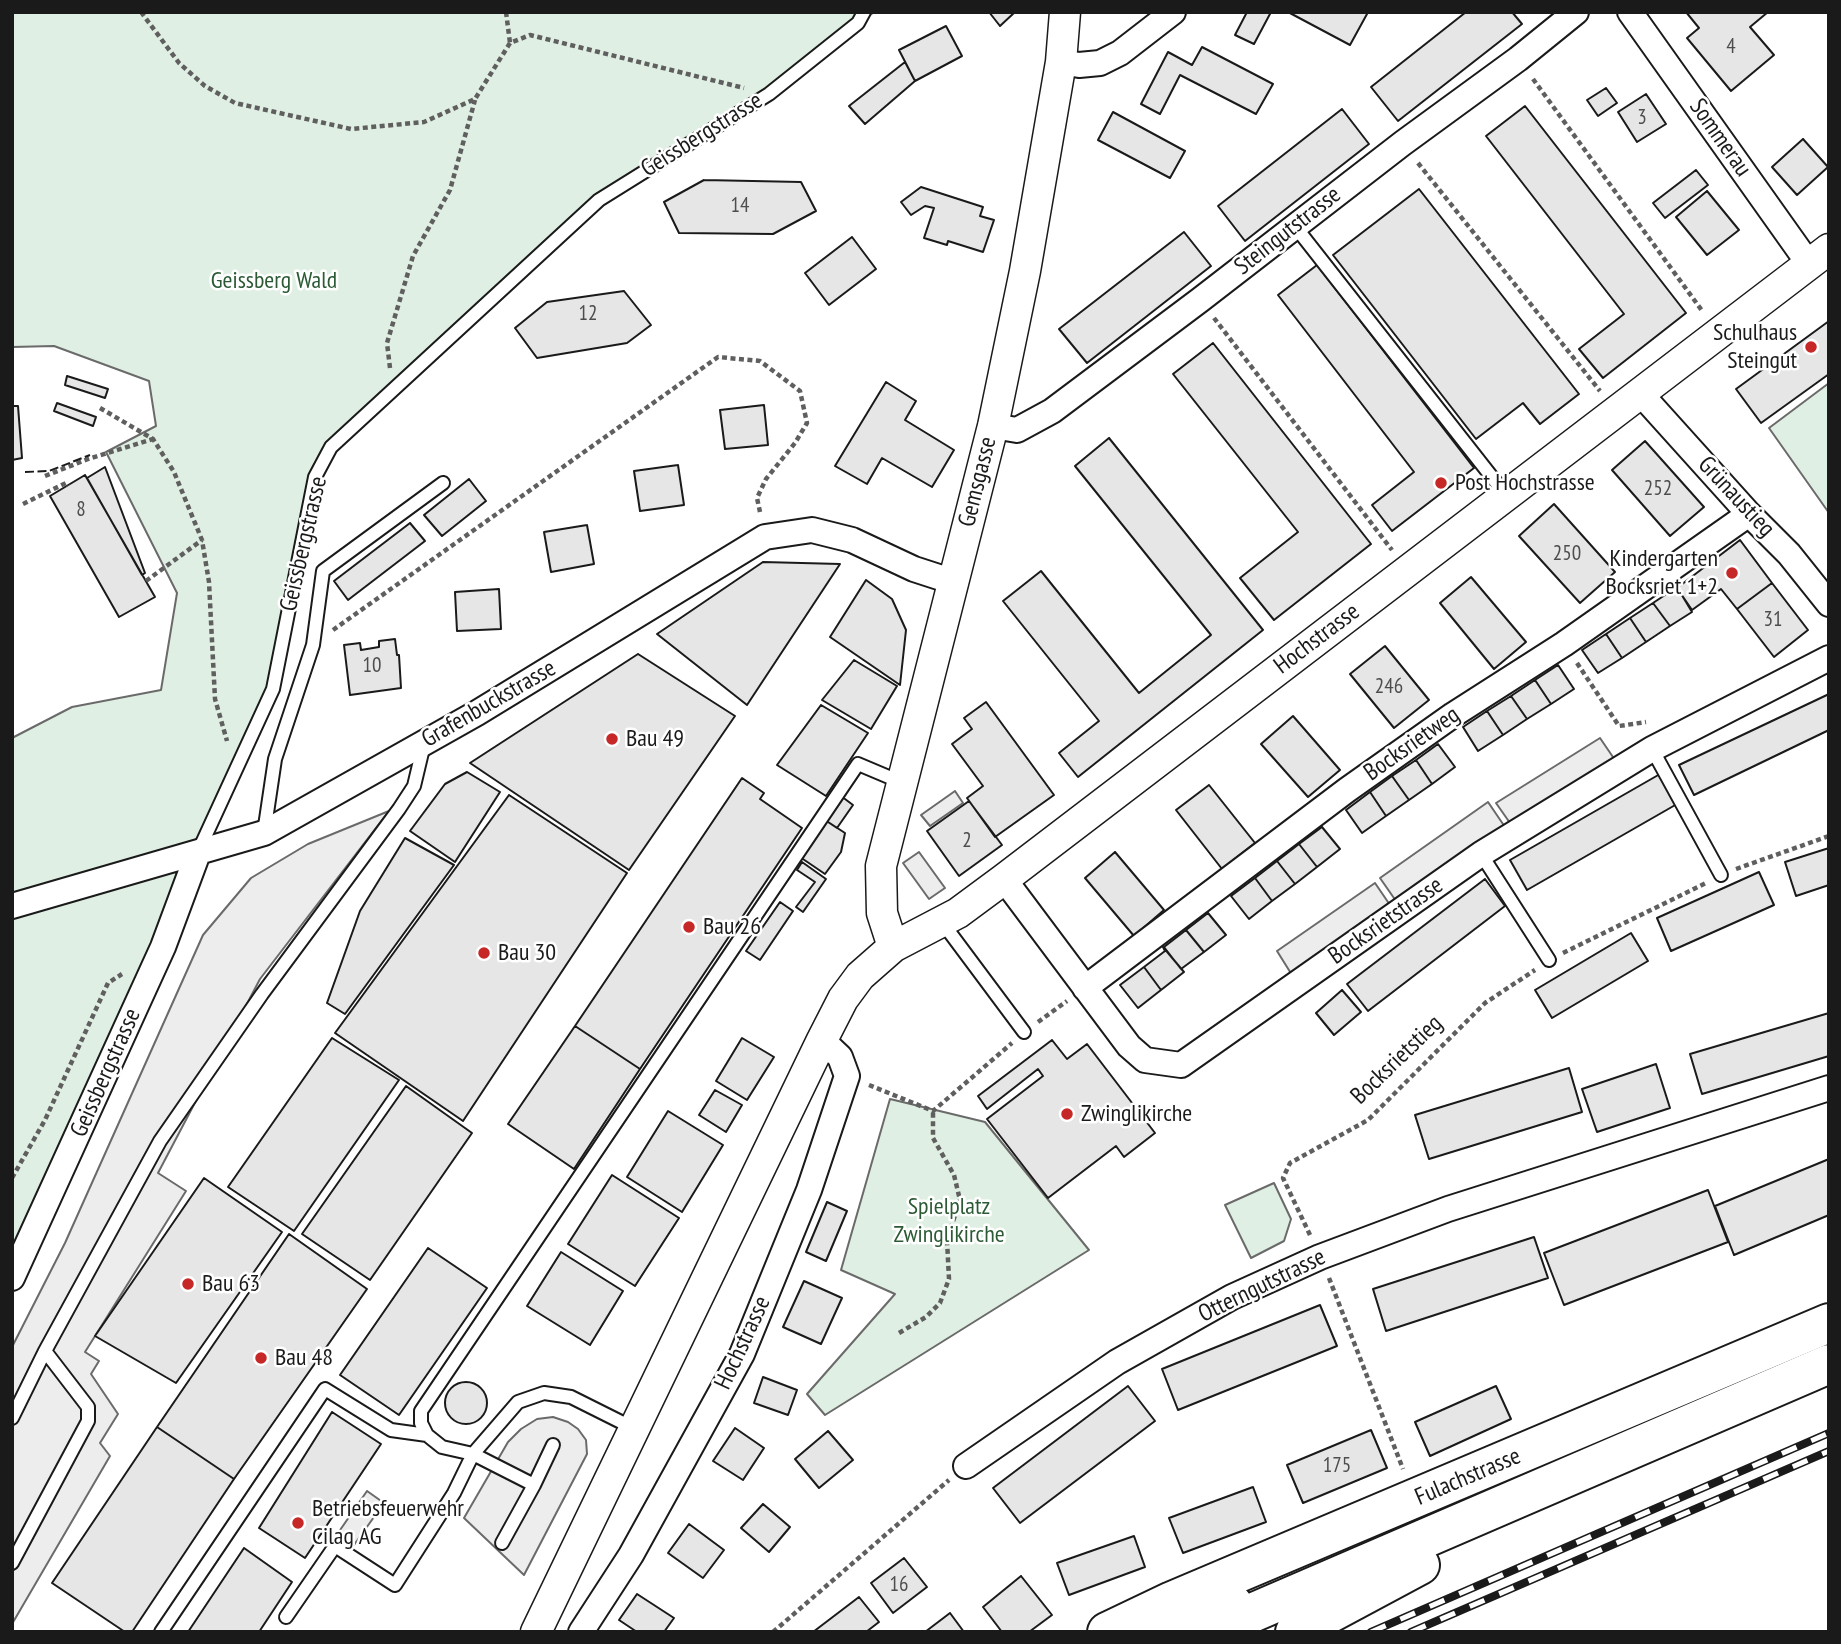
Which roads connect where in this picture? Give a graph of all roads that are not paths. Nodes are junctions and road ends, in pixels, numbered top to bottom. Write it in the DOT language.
graph roads {
  1 [pos="864,12"];
  2 [pos="1065,12"];
  3 [pos="1173,12"];
  4 [pos="1576,12"];
  5 [pos="1630,12"];
  6 [pos="1061,62"];
  7 [pos="1294,225"];
  8 [pos="1819,257"];
  9 [pos="1640,393"];
  10 [pos="993,426"];
  11 [pos="443,482"];
  12 [pos="1506,495"];
  13 [pos="1749,514"];
  14 [pos="954,582"];
  15 [pos="1829,604"];
  16 [pos="1829,658"];
  17 [pos="424,742"];
  18 [pos="1652,749"];
  19 [pos="903,783"];
  20 [pos="264,833"];
  21 [pos="198,853"];
  22 [pos="1481,854"];
  23 [pos="1721,875"];
  24 [pos="1004,879"];
  25 [pos="12,906"];
  26 [pos="942,922"];
  27 [pos="893,947"];
  28 [pos="1549,960"];
  29 [pos="1085,988"];
  30 [pos="1024,1032"];
  31 [pos="822,1040"];
  32 [pos="1829,1088"];
  33 [pos="12,1278"];
  34 [pos="1829,1323"];
  35 [pos="44,1351"];
  36 [pos="1829,1364"];
  37 [pos="1829,1388"];
  38 [pos="12,1418"];
  39 [pos="633,1427"];
  40 [pos="427,1435"];
  41 [pos="553,1445"];
  42 [pos="473,1454"];
  43 [pos="966,1466"];
  44 [pos="534,1485"];
  45 [pos="502,1543"];
  46 [pos="1439,1544"];
  47 [pos="12,1563"];
  48 [pos="286,1617"];
  49 [pos="161,1632"];
  50 [pos="536,1632"];
  51 [pos="581,1632"];
  52 [pos="1107,1632"];
  53 [pos="1160,1632"];
  54 [pos="1209,1632"];
  55 [pos="1263,1632"];
  56 [pos="1295,1632"];
  1 -- 21 [label="lane, Geissbergstrasse"];
  2 -- 6 [label="street, Gemsgasse"];
  3 -- 6 [label="street"];
  4 -- 7 [label="street, Steingutstrasse"];
  5 -- 8 [label="street, Sommerau"];
  6 -- 10 [label="street, Gemsgasse"];
  7 -- 10 [label="street, Steingutstrasse"];
  7 -- 12 [label="lane"];
  8 -- 9 [label="street, Hochstrasse"];
  9 -- 12 [label="street, Hochstrasse"];
  9 -- 13 [label="street, Grünaustieg"];
  10 -- 14 [label="street, Gemsgasse"];
  11 -- 20 [label="lane"];
  12 -- 24 [label="street, Hochstrasse"];
  13 -- 15 [label="street, Grünaustieg"];
  13 -- 29 [label="street, Bocksrietweg"];
  14 -- 17 [label="street, Grafenbuckstrasse"];
  14 -- 19 [label="street, Gemsgasse"];
  16 -- 18 [label="street, Bocksrietstrasse"];
  17 -- 20 [label="street, Grafenbuckstrasse"];
  17 -- 35 [label="lane"];
  18 -- 22 [label="street, Bocksrietstrasse"];
  18 -- 23 [label="lane"];
  19 -- 27 [label="street, Gemsgasse"];
  19 -- 40 [label="lane"];
  20 -- 21 [label="street, Grafenbuckstrasse"];
  21 -- 25 [label="street, Grafenbuckstrasse"];
  21 -- 33 [label="street, Geissbergstrasse"];
  22 -- 28 [label="lane"];
  22 -- 29 [label="street, Bocksrietstrasse"];
  24 -- 26 [label="street, Hochstrasse"];
  24 -- 29 [label="street, Bocksrietstrasse"];
  26 -- 27 [label="street, Hochstrasse"];
  26 -- 30 [label="lane"];
  27 -- 31 [label="street, Hochstrasse"];
  31 -- 39 [label="street, Hochstrasse"];
  31 -- 51 [label="street, Hochstrasse"];
  32 -- 43 [label="street, Otterngutstrasse"];
  34 -- 52 [label="main road, Fulachstrasse"];
  35 -- 38 [label="lane"];
  35 -- 47 [label="lane"];
  36 -- 46 [label="main road"];
  37 -- 46 [label="main road"];
  39 -- 42 [label="lane"];
  39 -- 50 [label="street, Hochstrasse"];
  40 -- 42 [label="lane"];
  40 -- 49 [label="lane"];
  41 -- 44 [label="lane"];
  42 -- 44 [label="lane"];
  42 -- 48 [label="lane"];
  44 -- 45 [label="lane"];
  46 -- 53 [label="main road"];
  46 -- 54 [label="main road"];
  46 -- 55 [label="main road"];
  46 -- 56 [label="main road"];
}
